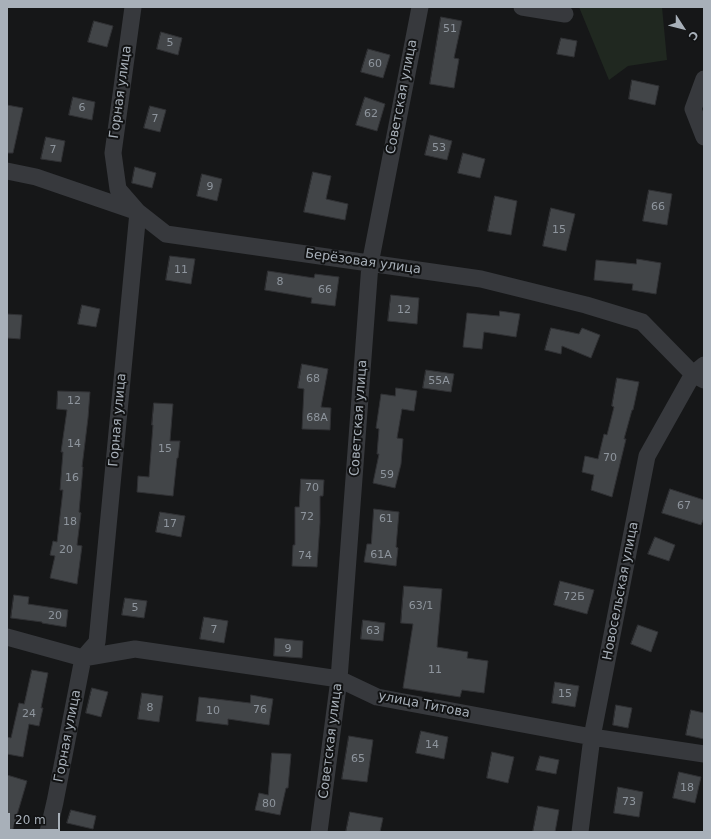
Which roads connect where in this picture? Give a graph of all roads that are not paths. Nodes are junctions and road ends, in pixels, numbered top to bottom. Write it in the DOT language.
graph roads {
  1 [pos="133,7"];
  2 [pos="420,7"];
  3 [pos="522,7"];
  4 [pos="565,14"];
  5 [pos="704,79"];
  6 [pos="704,137"];
  7 [pos="7,171"];
  8 [pos="138,212"];
  9 [pos="370,264"];
  10 [pos="700,373"];
  11 [pos="7,637"];
  12 [pos="83,658"];
  13 [pos="339,679"];
  14 [pos="592,737"];
  15 [pos="704,754"];
  16 [pos="48,832"];
  17 [pos="319,832"];
  18 [pos="580,832"];
  1 -- 8 [label="street, Горная улица"];
  2 -- 9 [label="street, Советская улица"];
  3 -- 4 [label="street"];
  5 -- 6 [label="street"];
  7 -- 8 [label="street, Берёзовая улица"];
  8 -- 9 [label="street, Берёзовая улица"];
  8 -- 12 [label="street, Горная улица"];
  9 -- 10 [label="street, Берёзовая улица"];
  9 -- 13 [label="street, Советская улица"];
  10 -- 14 [label="street, Новосельская улица"];
  11 -- 12 [label="street, улица Титова"];
  12 -- 13 [label="street, улица Титова"];
  12 -- 16 [label="street, Горная улица"];
  13 -- 14 [label="street, улица Титова"];
  13 -- 17 [label="street, Советская улица"];
  14 -- 15 [label="street, улица Титова"];
  14 -- 18 [label="street, Новосельская улица"];
}
